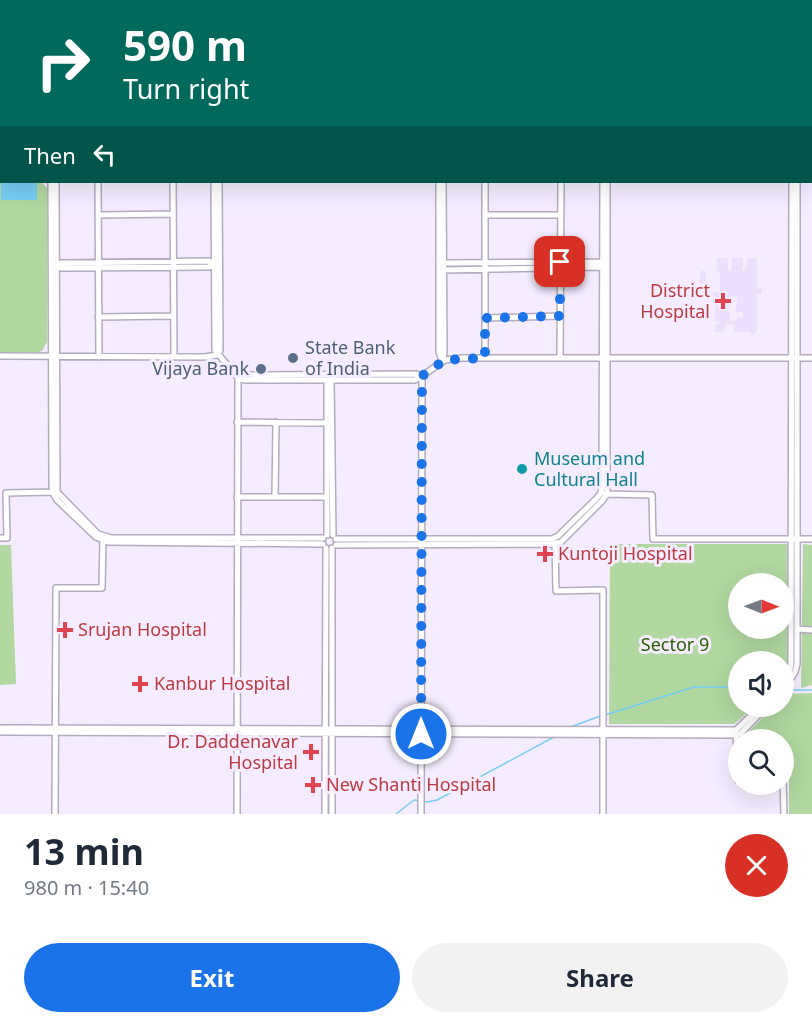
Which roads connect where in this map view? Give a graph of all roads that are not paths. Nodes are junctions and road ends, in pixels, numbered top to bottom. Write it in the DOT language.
graph roads {
  1 [pos="51,183"];
  2 [pos="56,183"];
  3 [pos="98,183"];
  4 [pos="173,183"];
  5 [pos="214,183"];
  6 [pos="219,183"];
  7 [pos="441,183"];
  8 [pos="441,183"];
  9 [pos="485,183"];
  10 [pos="561,183"];
  11 [pos="605,183"];
  12 [pos="792,183"];
  13 [pos="797,183"];
  14 [pos="173,214"];
  15 [pos="98,215"];
  16 [pos="485,215"];
  17 [pos="560,215"];
  18 [pos="173,264"];
  19 [pos="214,264"];
  20 [pos="56,265"];
  21 [pos="98,265"];
  22 [pos="560,265"];
  23 [pos="604,265"];
  24 [pos="444,266"];
  25 [pos="485,266"];
  26 [pos="173,316"];
  27 [pos="560,316"];
  28 [pos="98,317"];
  29 [pos="485,318"];
  30 [pos="218,355"];
  31 [pos="0,356"];
  32 [pos="54,356"];
  33 [pos="99,357"];
  34 [pos="174,357"];
  35 [pos="485,358"];
  36 [pos="560,358"];
  37 [pos="605,358"];
  38 [pos="795,358"];
  39 [pos="812,358"];
  40 [pos="442,362"];
  41 [pos="422,376"];
  42 [pos="238,378"];
  43 [pos="329,378"];
  44 [pos="237,422"];
  45 [pos="276,422"];
  46 [pos="327,423"];
  47 [pos="55,492"];
  48 [pos="604,494"];
  49 [pos="237,497"];
  50 [pos="275,497"];
  51 [pos="327,497"];
  52 [pos="0,538"];
  53 [pos="103,538"];
  54 [pos="794,539"];
  55 [pos="812,539"];
  56 [pos="237,541"];
  57 [pos="421,541"];
  58 [pos="555,541"];
  59 [pos="330,542"];
  60 [pos="797,629"];
  61 [pos="812,630"];
  62 [pos="791,651"];
  63 [pos="794,669"];
  64 [pos="750,717"];
  65 [pos="756,717"];
  66 [pos="739,729"];
  67 [pos="745,729"];
  68 [pos="0,730"];
  69 [pos="56,730"];
  70 [pos="237,731"];
  71 [pos="329,731"];
  72 [pos="556,731"];
  73 [pos="603,731"];
  74 [pos="421,732"];
  75 [pos="728,732"];
  76 [pos="783,795"];
  77 [pos="55,814"];
  78 [pos="237,814"];
  79 [pos="326,814"];
  80 [pos="332,814"];
  81 [pos="422,814"];
  82 [pos="603,814"];
  83 [pos="784,814"];
  1 -- 32 [label="street"];
  2 -- 20 [label="street"];
  3 -- 15 [label="street"];
  4 -- 14 [label="street"];
  5 -- 19 [label="street"];
  6 -- 30 [label="street"];
  7 -- 24 [label="street"];
  8 -- 40 [label="street"];
  9 -- 16 [label="street"];
  10 -- 17 [label="street"];
  11 -- 23 [label="street"];
  12 -- 38 [label="street"];
  13 -- 38 [label="street"];
  14 -- 15 [label="street"];
  14 -- 18 [label="street"];
  15 -- 21 [label="street"];
  16 -- 17 [label="street"];
  16 -- 25 [label="street"];
  17 -- 22 [label="street"];
  18 -- 19 [label="street"];
  18 -- 21 [label="street"];
  18 -- 26 [label="street"];
  19 -- 30 [label="street"];
  20 -- 21 [label="street"];
  20 -- 32 [label="street"];
  21 -- 28 [label="street"];
  22 -- 23 [label="street"];
  22 -- 25 [label="street"];
  22 -- 27 [label="street"];
  23 -- 37 [label="street"];
  24 -- 25 [label="street"];
  24 -- 40 [label="street"];
  25 -- 29 [label="street"];
  26 -- 28 [label="street"];
  26 -- 34 [label="street"];
  27 -- 29 [label="street"];
  27 -- 36 [label="street"];
  28 -- 33 [label="street"];
  29 -- 35 [label="street"];
  30 -- 34 [label="street"];
  30 -- 42 [label="street"];
  31 -- 32 [label="street"];
  32 -- 33 [label="street"];
  32 -- 47 [label="street"];
  33 -- 34 [label="street"];
  35 -- 36 [label="street"];
  35 -- 40 [label="street"];
  36 -- 37 [label="street"];
  37 -- 38 [label="street"];
  37 -- 48 [label="street"];
  38 -- 39 [label="street"];
  38 -- 54 [label="street"];
  40 -- 41 [label="street"];
  41 -- 43 [label="street"];
  41 -- 57 [label="street"];
  42 -- 43 [label="street"];
  42 -- 44 [label="street"];
  43 -- 46 [label="street"];
  43 -- 59 [label="street"];
  44 -- 45 [label="street"];
  44 -- 49 [label="street"];
  45 -- 46 [label="street"];
  45 -- 50 [label="street"];
  46 -- 51 [label="street"];
  47 -- 52 [label="street"];
  47 -- 53 [label="street"];
  48 -- 54 [label="street"];
  48 -- 58 [label="street"];
  49 -- 50 [label="street"];
  49 -- 56 [label="street"];
  50 -- 51 [label="street"];
  51 -- 59 [label="street"];
  53 -- 56 [label="street"];
  53 -- 69 [label="street"];
  54 -- 55 [label="street"];
  54 -- 60 [label="street"];
  54 -- 62 [label="street"];
  56 -- 59 [label="street"];
  56 -- 70 [label="street"];
  57 -- 58 [label="street"];
  57 -- 59 [label="street"];
  57 -- 74 [label="street"];
  58 -- 73 [label="street"];
  59 -- 71 [label="street"];
  60 -- 61 [label="street"];
  60 -- 63 [label="street"];
  64 -- 66 [label="street"];
  65 -- 67 [label="street"];
  68 -- 69 [label="street"];
  69 -- 70 [label="street"];
  69 -- 77 [label="street"];
  70 -- 71 [label="street"];
  70 -- 78 [label="street"];
  71 -- 74 [label="street"];
  71 -- 79 [label="street"];
  71 -- 80 [label="street"];
  72 -- 73 [label="street"];
  72 -- 73 [label="street"];
  72 -- 74 [label="street"];
  73 -- 75 [label="street"];
  73 -- 82 [label="street"];
  74 -- 81 [label="street"];
  76 -- 83 [label="street"];
}
